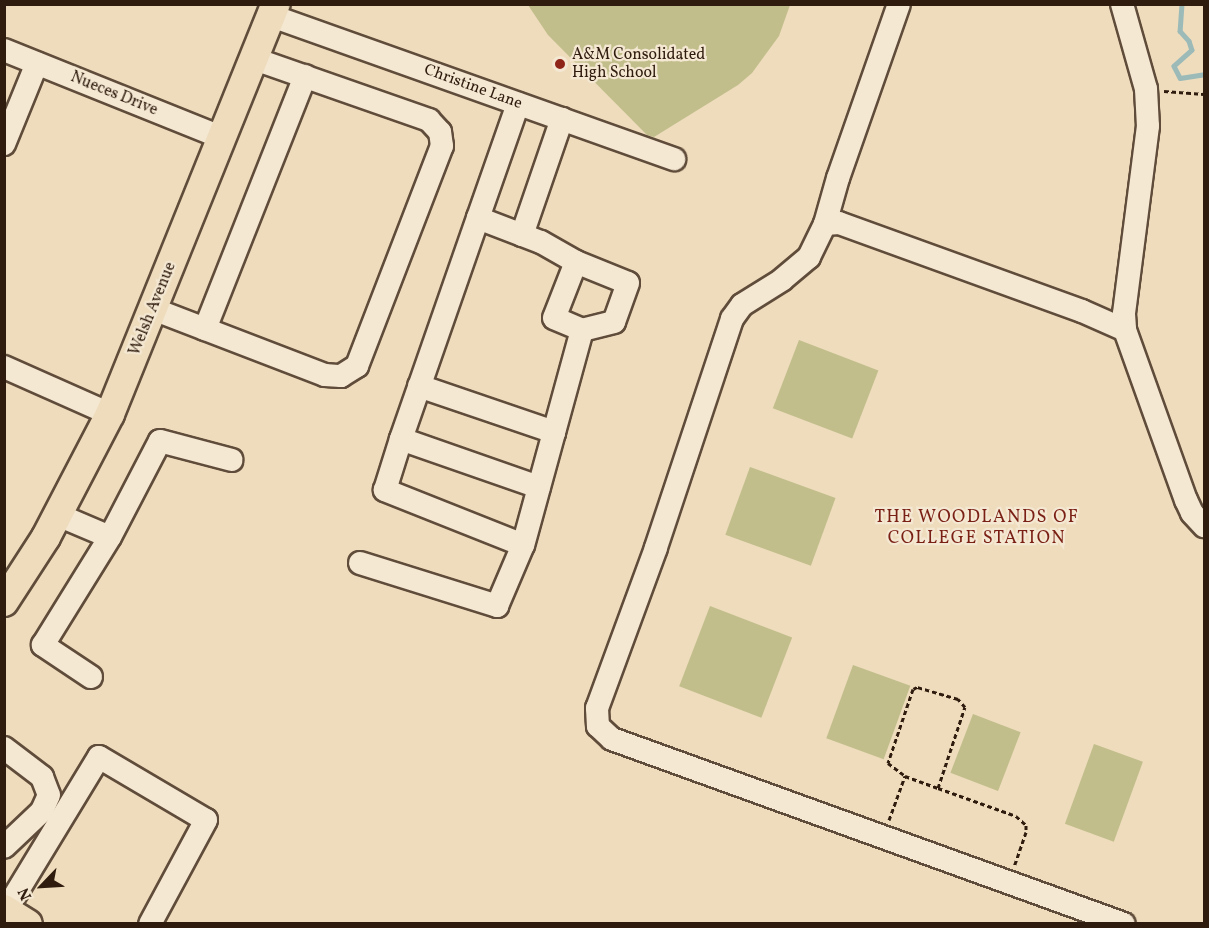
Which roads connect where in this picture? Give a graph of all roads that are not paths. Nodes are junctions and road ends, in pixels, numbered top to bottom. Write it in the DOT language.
graph roads {
  1 [pos="899,4"];
  2 [pos="1122,4"];
  3 [pos="274,10"];
  4 [pos="4,50"];
  5 [pos="255,59"];
  6 [pos="37,63"];
  7 [pos="305,76"];
  8 [pos="518,104"];
  9 [pos="562,119"];
  10 [pos="223,138"];
  11 [pos="4,144"];
  12 [pos="674,159"];
  13 [pos="478,218"];
  14 [pos="825,224"];
  15 [pos="522,235"];
  16 [pos="576,262"];
  17 [pos="153,309"];
  18 [pos="205,329"];
  19 [pos="582,330"];
  20 [pos="1125,330"];
  21 [pos="4,367"];
  22 [pos="419,386"];
  23 [pos="110,414"];
  24 [pos="554,432"];
  25 [pos="401,439"];
  26 [pos="231,460"];
  27 [pos="539,487"];
  28 [pos="58,515"];
  29 [pos="1204,526"];
  30 [pos="110,537"];
  31 [pos="523,545"];
  32 [pos="360,563"];
  33 [pos="4,602"];
  34 [pos="91,677"];
  35 [pos="4,748"];
  36 [pos="4,847"];
  37 [pos="13,914"];
  38 [pos="150,924"];
  39 [pos="1124,924"];
  1 -- 14 [label="street"];
  2 -- 20 [label="street"];
  3 -- 5 [label="main road, Welsh Avenue"];
  3 -- 8 [label="street, Christine Lane"];
  4 -- 6 [label="street, Nueces Drive"];
  5 -- 7 [label="street"];
  5 -- 10 [label="main road, Welsh Avenue"];
  6 -- 10 [label="street, Nueces Drive"];
  6 -- 11 [label="street"];
  7 -- 18 [label="street"];
  7 -- 18 [label="street"];
  8 -- 9 [label="street, Christine Lane"];
  8 -- 13 [label="street"];
  9 -- 12 [label="street, Christine Lane"];
  9 -- 15 [label="street"];
  10 -- 17 [label="main road, Welsh Avenue"];
  13 -- 15 [label="street"];
  13 -- 22 [label="street"];
  14 -- 20 [label="street"];
  14 -- 39 [label="street"];
  15 -- 16 [label="street"];
  16 -- 19 [label="street"];
  16 -- 19 [label="street"];
  17 -- 18 [label="street"];
  17 -- 23 [label="main road, Welsh Avenue"];
  19 -- 24 [label="street"];
  20 -- 29 [label="street"];
  21 -- 23 [label="street"];
  22 -- 24 [label="street"];
  22 -- 25 [label="street"];
  23 -- 28 [label="main road, Welsh Avenue"];
  24 -- 27 [label="street"];
  25 -- 27 [label="street"];
  25 -- 31 [label="street"];
  26 -- 30 [label="street"];
  27 -- 31 [label="street"];
  28 -- 30 [label="street"];
  28 -- 33 [label="main road, Welsh Avenue"];
  30 -- 34 [label="street"];
  31 -- 32 [label="street"];
  35 -- 36 [label="street"];
  37 -- 38 [label="street"];
}
